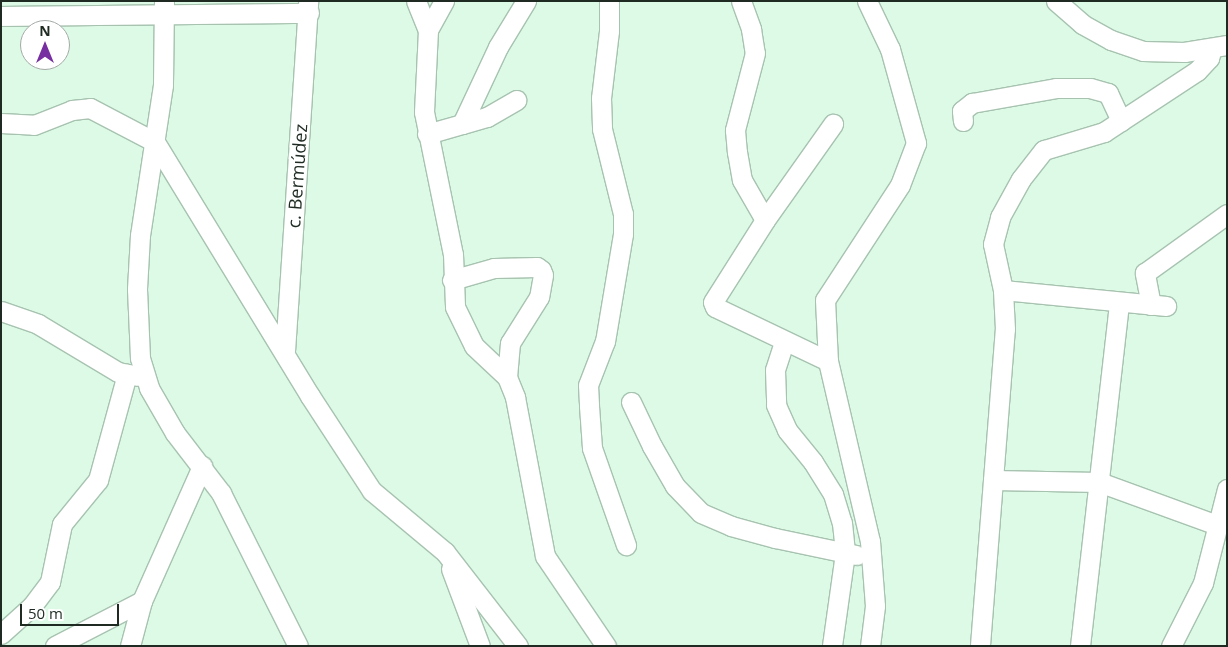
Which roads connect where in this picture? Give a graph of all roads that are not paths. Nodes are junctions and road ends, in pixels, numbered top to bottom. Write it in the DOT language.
graph roads {
  1 [pos="416,1"];
  2 [pos="444,1"];
  3 [pos="526,1"];
  4 [pos="609,1"];
  5 [pos="741,1"];
  6 [pos="868,1"];
  7 [pos="1056,1"];
  8 [pos="164,7"];
  9 [pos="308,7"];
  10 [pos="1,16"];
  11 [pos="428,30"];
  12 [pos="1219,47"];
  13 [pos="516,100"];
  14 [pos="963,121"];
  15 [pos="1121,121"];
  16 [pos="1,123"];
  17 [pos="462,124"];
  18 [pos="833,124"];
  19 [pos="427,134"];
  20 [pos="156,142"];
  21 [pos="1227,214"];
  22 [pos="764,220"];
  23 [pos="452,280"];
  24 [pos="1003,290"];
  25 [pos="1119,302"];
  26 [pos="1,311"];
  27 [pos="510,342"];
  28 [pos="784,342"];
  29 [pos="285,352"];
  30 [pos="482,354"];
  31 [pos="828,361"];
  32 [pos="127,374"];
  33 [pos="507,376"];
  34 [pos="146,378"];
  35 [pos="631,402"];
  36 [pos="202,466"];
  37 [pos="993,480"];
  38 [pos="1099,482"];
  39 [pos="1227,489"];
  40 [pos="1217,525"];
  41 [pos="626,545"];
  42 [pos="445,552"];
  43 [pos="845,553"];
  44 [pos="872,558"];
  45 [pos="142,601"];
  46 [pos="1,634"];
  47 [pos="980,645"];
  48 [pos="55,646"];
  49 [pos="130,646"];
  50 [pos="298,646"];
  51 [pos="480,646"];
  52 [pos="518,646"];
  53 [pos="606,646"];
  54 [pos="832,646"];
  55 [pos="870,646"];
  56 [pos="1080,646"];
  57 [pos="1171,646"];
  1 -- 11 [label="street"];
  2 -- 11 [label="street"];
  3 -- 17 [label="street"];
  4 -- 41 [label="street"];
  5 -- 22 [label="street"];
  6 -- 31 [label="street"];
  7 -- 12 [label="street"];
  8 -- 9 [label="street"];
  8 -- 10 [label="street"];
  8 -- 20 [label="street"];
  9 -- 29 [label="street, c. Bermúdez"];
  11 -- 19 [label="street"];
  12 -- 15 [label="street"];
  13 -- 17 [label="street"];
  14 -- 15 [label="street"];
  15 -- 24 [label="street"];
  16 -- 20 [label="street"];
  17 -- 19 [label="street"];
  18 -- 22 [label="street"];
  19 -- 23 [label="street"];
  20 -- 29 [label="street"];
  20 -- 34 [label="street"];
  21 -- 25 [label="street"];
  22 -- 28 [label="street"];
  23 -- 27 [label="street"];
  23 -- 30 [label="street"];
  24 -- 25 [label="street"];
  24 -- 37 [label="street"];
  25 -- 38 [label="street"];
  26 -- 32 [label="street"];
  27 -- 30 [label="street"];
  27 -- 33 [label="street"];
  28 -- 31 [label="street"];
  28 -- 43 [label="street"];
  29 -- 42 [label="street"];
  30 -- 33 [label="street"];
  31 -- 44 [label="street"];
  32 -- 34 [label="street"];
  32 -- 46 [label="street"];
  33 -- 53 [label="street"];
  34 -- 36 [label="street"];
  35 -- 43 [label="street"];
  36 -- 45 [label="street"];
  36 -- 50 [label="street"];
  37 -- 38 [label="street"];
  37 -- 47 [label="street"];
  38 -- 40 [label="street"];
  38 -- 56 [label="street"];
  39 -- 40 [label="street"];
  40 -- 57 [label="street"];
  42 -- 51 [label="street"];
  42 -- 52 [label="street"];
  43 -- 44 [label="street"];
  43 -- 54 [label="street"];
  44 -- 55 [label="street"];
  45 -- 48 [label="street"];
  45 -- 49 [label="street"];
}
